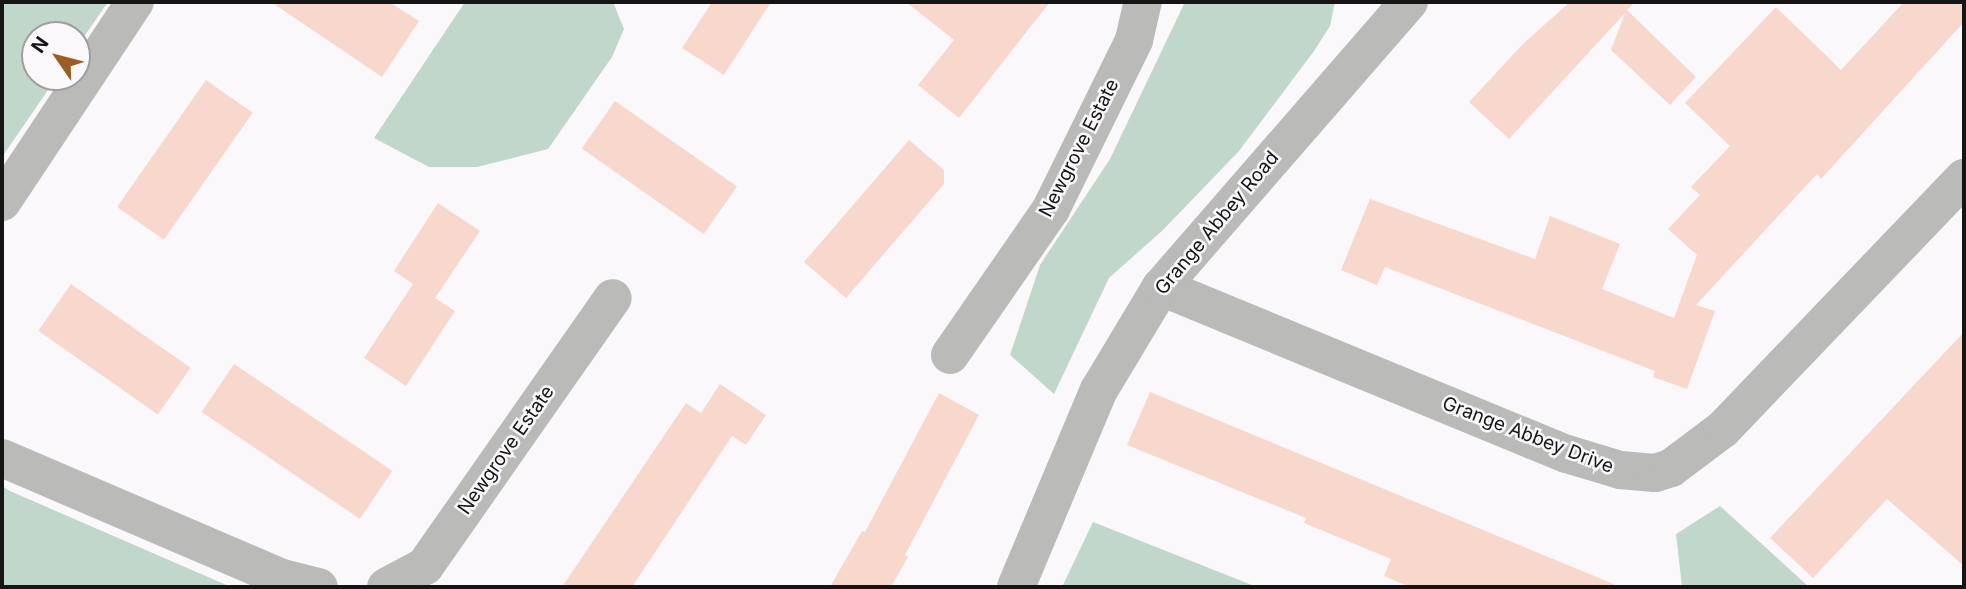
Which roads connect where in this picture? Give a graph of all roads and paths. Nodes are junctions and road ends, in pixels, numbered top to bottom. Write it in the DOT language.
graph roads {
  1 [pos="135,2"];
  2 [pos="1143,2"];
  3 [pos="1409,2"];
  4 [pos="1964,178"];
  5 [pos="2,202"];
  6 [pos="1161,287"];
  7 [pos="613,298"];
  8 [pos="950,355"];
  9 [pos="2,458"];
  10 [pos="319,587"];
  11 [pos="386,587"];
  12 [pos="1016,587"];
  1 -- 5 [label="street"];
  2 -- 8 [label="street, Newgrove Estate"];
  3 -- 6 [label="street, Grange Abbey Road"];
  4 -- 6 [label="street, Grange Abbey Drive"];
  6 -- 12 [label="street, Grange Abbey Road"];
  7 -- 11 [label="street, Newgrove Estate"];
  9 -- 10 [label="street"];
}
